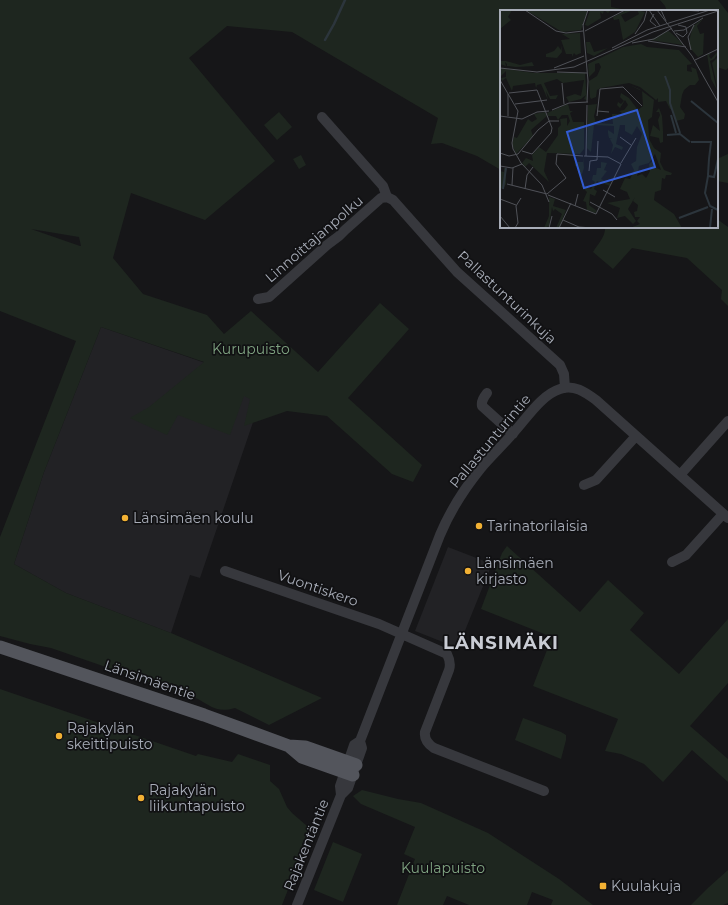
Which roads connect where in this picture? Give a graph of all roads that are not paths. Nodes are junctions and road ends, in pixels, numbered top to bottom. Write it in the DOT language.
graph roads {
  1 [pos="322,117"];
  2 [pos="387,197"];
  3 [pos="258,299"];
  4 [pos="565,388"];
  5 [pos="487,393"];
  6 [pos="728,421"];
  7 [pos="513,434"];
  8 [pos="636,436"];
  9 [pos="680,475"];
  10 [pos="584,485"];
  11 [pos="726,516"];
  12 [pos="672,562"];
  13 [pos="226,571"];
  14 [pos="401,633"];
  15 [pos="0,647"];
  16 [pos="350,769"];
  17 [pos="544,791"];
  18 [pos="297,905"];
  1 -- 2 [label="street"];
  2 -- 3 [label="street, Linnoittajanpolku"];
  2 -- 4 [label="street, Pallastunturinkuja"];
  4 -- 7 [label="street, Pallastunturintie"];
  4 -- 8 [label="street"];
  5 -- 7 [label="street"];
  6 -- 9 [label="street"];
  7 -- 14 [label="street, Pallastunturintie"];
  8 -- 9 [label="street"];
  8 -- 10 [label="street"];
  9 -- 11 [label="street"];
  11 -- 12 [label="street"];
  13 -- 14 [label="street, Vuontiskero"];
  14 -- 16 [label="street, Pallastunturintie"];
  14 -- 17 [label="street, Vuontiskero"];
  15 -- 16 [label="main road, Länsimäentie"];
  16 -- 18 [label="street, Rajakentäntie"];
}
